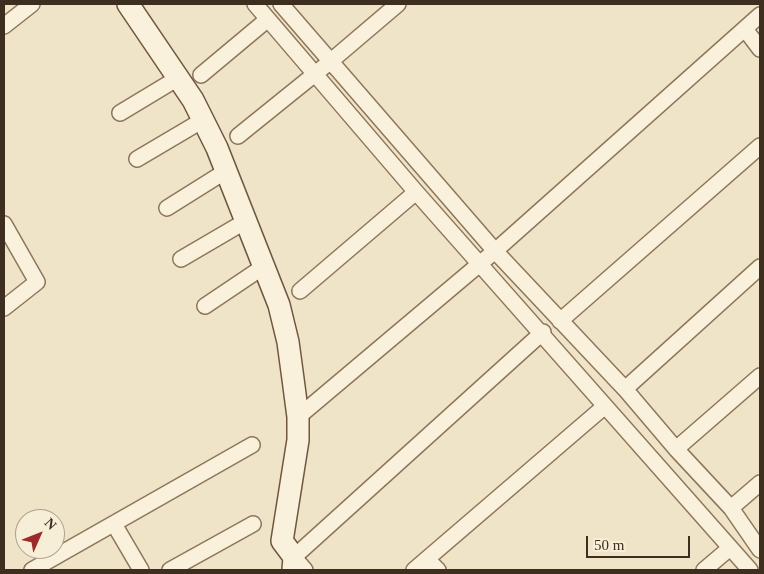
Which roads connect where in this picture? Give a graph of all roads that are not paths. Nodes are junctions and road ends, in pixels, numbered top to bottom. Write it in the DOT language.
graph roads {
  1 [pos="32,4"];
  2 [pos="128,4"];
  3 [pos="255,4"];
  4 [pos="281,4"];
  5 [pos="398,4"];
  6 [pos="760,16"];
  7 [pos="268,19"];
  8 [pos="4,26"];
  9 [pos="745,29"];
  10 [pos="760,49"];
  11 [pos="331,62"];
  12 [pos="314,74"];
  13 [pos="201,75"];
  14 [pos="178,78"];
  15 [pos="120,113"];
  16 [pos="203,120"];
  17 [pos="238,136"];
  18 [pos="760,146"];
  19 [pos="137,159"];
  20 [pos="226,171"];
  21 [pos="416,192"];
  22 [pos="167,208"];
  23 [pos="246,221"];
  24 [pos="4,224"];
  25 [pos="495,251"];
  26 [pos="181,259"];
  27 [pos="480,264"];
  28 [pos="760,266"];
  29 [pos="264,267"];
  30 [pos="300,292"];
  31 [pos="205,306"];
  32 [pos="4,308"];
  33 [pos="560,321"];
  34 [pos="542,333"];
  35 [pos="760,376"];
  36 [pos="624,389"];
  37 [pos="604,406"];
  38 [pos="298,416"];
  39 [pos="252,445"];
  40 [pos="676,449"];
  41 [pos="760,483"];
  42 [pos="731,508"];
  43 [pos="114,524"];
  44 [pos="253,524"];
  45 [pos="730,548"];
  46 [pos="760,550"];
  47 [pos="427,559"];
  48 [pos="298,566"];
  49 [pos="32,570"];
  50 [pos="141,570"];
  51 [pos="170,570"];
  52 [pos="414,570"];
  53 [pos="438,570"];
  54 [pos="704,570"];
  55 [pos="750,570"];
  1 -- 8 [label="street"];
  2 -- 14 [label="street"];
  3 -- 7 [label="street"];
  4 -- 11 [label="street"];
  5 -- 11 [label="street"];
  6 -- 9 [label="street"];
  7 -- 12 [label="street"];
  7 -- 13 [label="street"];
  9 -- 10 [label="street"];
  9 -- 25 [label="street"];
  11 -- 12 [label="street"];
  11 -- 25 [label="street"];
  12 -- 17 [label="street"];
  12 -- 21 [label="street"];
  14 -- 15 [label="street"];
  14 -- 16 [label="street"];
  16 -- 19 [label="street"];
  16 -- 20 [label="street"];
  18 -- 33 [label="street"];
  20 -- 22 [label="street"];
  20 -- 23 [label="street"];
  21 -- 27 [label="street"];
  21 -- 30 [label="street"];
  23 -- 26 [label="street"];
  23 -- 29 [label="street"];
  24 -- 32 [label="street"];
  25 -- 27 [label="street"];
  25 -- 33 [label="street"];
  27 -- 34 [label="street"];
  27 -- 38 [label="street"];
  28 -- 36 [label="street"];
  29 -- 31 [label="street"];
  29 -- 38 [label="street"];
  33 -- 36 [label="street"];
  34 -- 37 [label="street"];
  34 -- 48 [label="street"];
  35 -- 40 [label="street"];
  36 -- 40 [label="street"];
  37 -- 45 [label="street"];
  37 -- 47 [label="street"];
  38 -- 48 [label="street"];
  39 -- 43 [label="street"];
  40 -- 42 [label="street"];
  41 -- 42 [label="street"];
  42 -- 46 [label="street"];
  43 -- 49 [label="street"];
  43 -- 50 [label="street"];
  44 -- 51 [label="street"];
  45 -- 54 [label="street"];
  45 -- 55 [label="street"];
  47 -- 52 [label="street"];
  47 -- 53 [label="street"];
}
